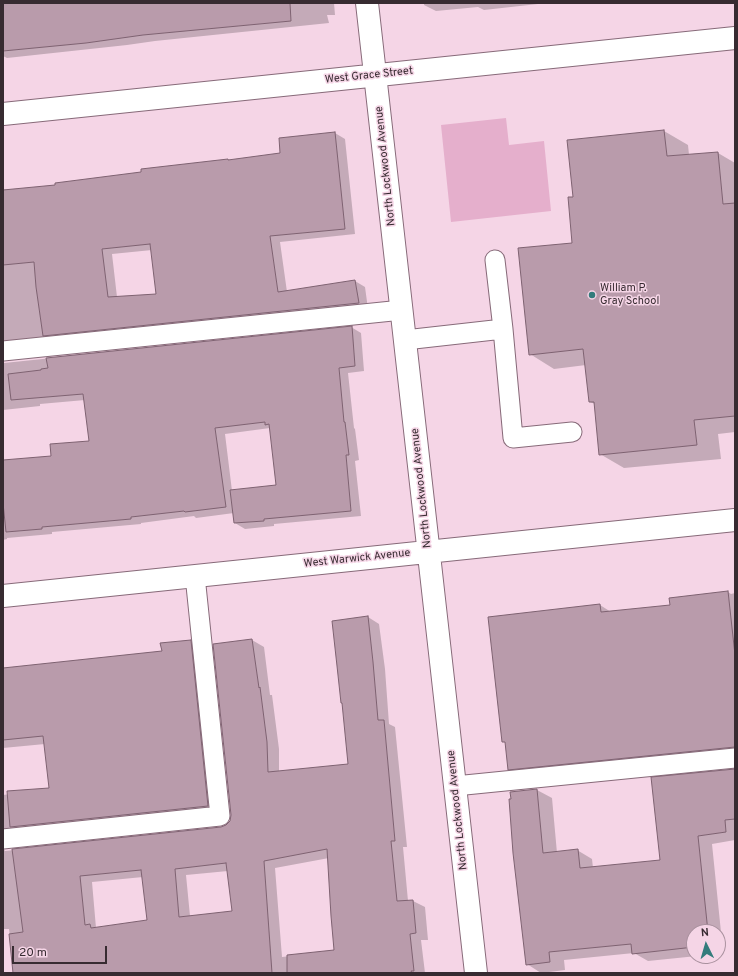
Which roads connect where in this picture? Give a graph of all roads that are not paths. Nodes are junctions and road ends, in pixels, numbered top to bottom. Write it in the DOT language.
graph roads {
  1 [pos="368,3"];
  2 [pos="735,38"];
  3 [pos="375,75"];
  4 [pos="3,114"];
  5 [pos="495,260"];
  6 [pos="402,310"];
  7 [pos="503,329"];
  8 [pos="405,340"];
  9 [pos="3,351"];
  10 [pos="572,432"];
  11 [pos="735,520"];
  12 [pos="429,552"];
  13 [pos="195,576"];
  14 [pos="3,596"];
  15 [pos="735,758"];
  16 [pos="455,786"];
  17 [pos="3,839"];
  18 [pos="476,973"];
  1 -- 3 [label="street, North Lockwood Avenue"];
  2 -- 3 [label="street, West Grace Street"];
  3 -- 4 [label="street, West Grace Street"];
  3 -- 6 [label="street, North Lockwood Avenue"];
  5 -- 7 [label="lane"];
  6 -- 8 [label="street, North Lockwood Avenue"];
  6 -- 9 [label="lane"];
  7 -- 8 [label="lane"];
  7 -- 10 [label="lane"];
  8 -- 12 [label="street, North Lockwood Avenue"];
  11 -- 12 [label="street, West Warwick Avenue"];
  12 -- 13 [label="street, West Warwick Avenue"];
  12 -- 16 [label="street, North Lockwood Avenue"];
  13 -- 14 [label="street, West Warwick Avenue"];
  13 -- 17 [label="lane"];
  15 -- 16 [label="lane"];
  16 -- 18 [label="street, North Lockwood Avenue"];
}
